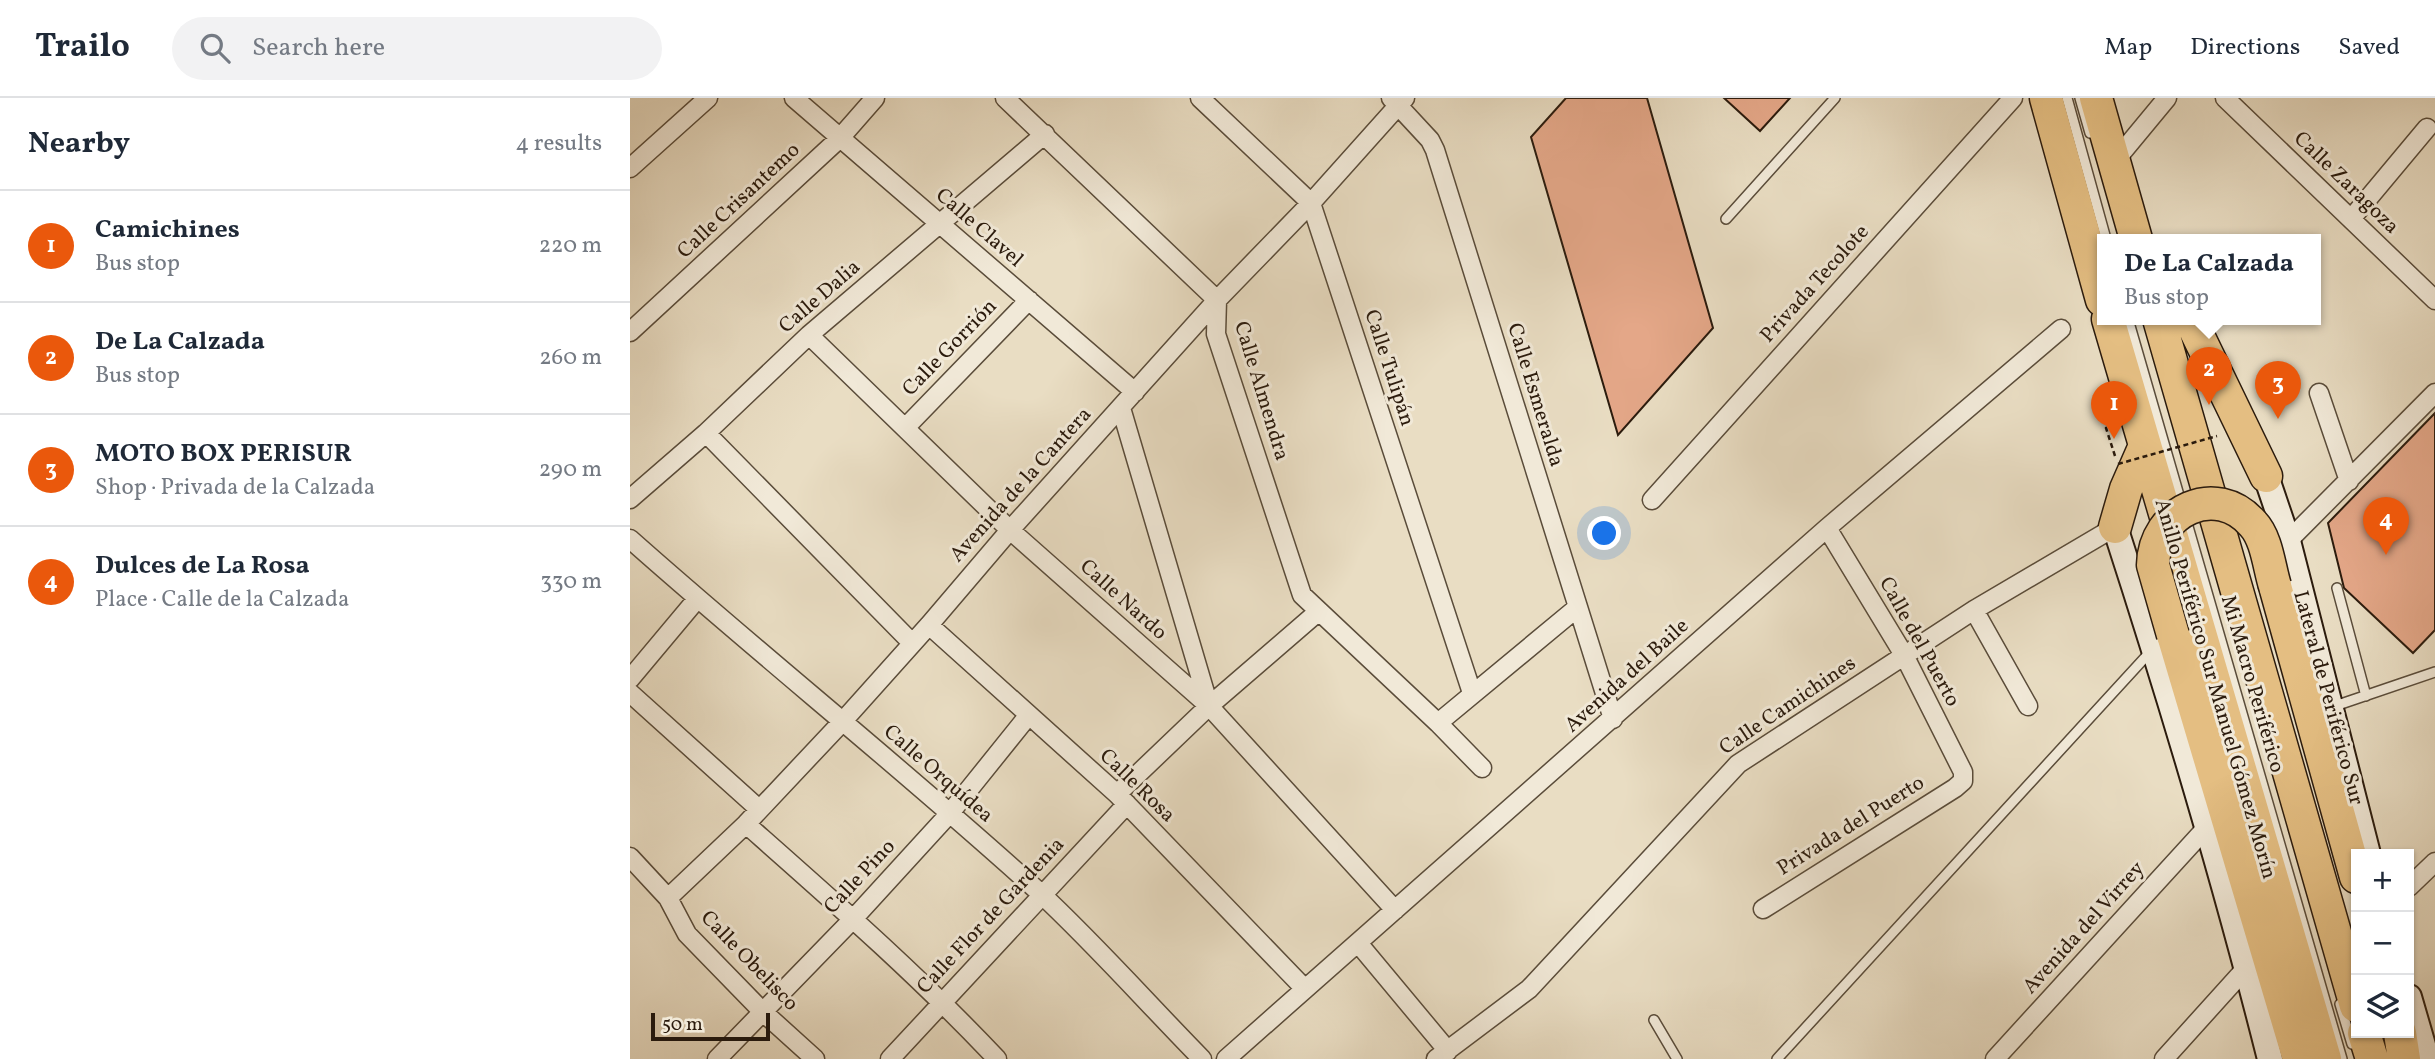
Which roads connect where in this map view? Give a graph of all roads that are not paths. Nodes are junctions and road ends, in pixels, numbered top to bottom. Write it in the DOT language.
graph roads {
  1 [pos="708,98"];
  2 [pos="794,98"];
  3 [pos="875,98"];
  4 [pos="1005,98"];
  5 [pos="1199,98"];
  6 [pos="1836,98"];
  7 [pos="2013,98"];
  8 [pos="2046,98"];
  9 [pos="2067,98"];
  10 [pos="2080,98"];
  11 [pos="2096,98"];
  12 [pos="2167,98"];
  13 [pos="2225,98"];
  14 [pos="1398,100"];
  15 [pos="2427,128"];
  16 [pos="1045,134"];
  17 [pos="840,138"];
  18 [pos="2104,156"];
  19 [pos="630,168"];
  20 [pos="1311,204"];
  21 [pos="1726,219"];
  22 [pos="2351,219"];
  23 [pos="940,223"];
  24 [pos="2105,234"];
  25 [pos="2134,234"];
  26 [pos="2148,234"];
  27 [pos="2097,282"];
  28 [pos="1029,300"];
  29 [pos="1217,300"];
  30 [pos="2435,300"];
  31 [pos="2109,325"];
  32 [pos="2130,325"];
  33 [pos="2161,325"];
  34 [pos="2193,325"];
  35 [pos="2061,329"];
  36 [pos="630,332"];
  37 [pos="809,335"];
  38 [pos="1135,391"];
  39 [pos="2319,393"];
  40 [pos="2435,393"];
  41 [pos="1121,408"];
  42 [pos="905,428"];
  43 [pos="706,433"];
  44 [pos="2132,444"];
  45 [pos="2266,476"];
  46 [pos="2348,481"];
  47 [pos="2194,494"];
  48 [pos="630,499"];
  49 [pos="1652,500"];
  50 [pos="2201,521"];
  51 [pos="2115,527"];
  52 [pos="1827,528"];
  53 [pos="1010,530"];
  54 [pos="630,539"];
  55 [pos="2288,541"];
  56 [pos="2337,587"];
  57 [pos="698,599"];
  58 [pos="1578,607"];
  59 [pos="1974,610"];
  60 [pos="1319,611"];
  61 [pos="929,625"];
  62 [pos="2164,641"];
  63 [pos="912,643"];
  64 [pos="1904,655"];
  65 [pos="2435,672"];
  66 [pos="630,679"];
  67 [pos="630,693"];
  68 [pos="1472,693"];
  69 [pos="2366,696"];
  70 [pos="1209,706"];
  71 [pos="2028,706"];
  72 [pos="2330,708"];
  73 [pos="1028,716"];
  74 [pos="1613,719"];
  75 [pos="843,721"];
  76 [pos="1438,723"];
  77 [pos="1482,768"];
  78 [pos="1963,781"];
  79 [pos="1122,799"];
  80 [pos="759,809"];
  81 [pos="950,813"];
  82 [pos="746,824"];
  83 [pos="2207,827"];
  84 [pos="2367,849"];
  85 [pos="630,857"];
  86 [pos="2351,859"];
  87 [pos="2435,862"];
  88 [pos="2414,882"];
  89 [pos="1041,895"];
  90 [pos="668,898"];
  91 [pos="1763,909"];
  92 [pos="1395,911"];
  93 [pos="854,918"];
  94 [pos="1358,943"];
  95 [pos="2247,967"];
  96 [pos="1305,989"];
  97 [pos="2347,999"];
  98 [pos="943,1001"];
  99 [pos="762,1011"];
  100 [pos="2414,1015"];
  101 [pos="1654,1020"];
  102 [pos="2366,1038"];
  103 [pos="2401,1038"];
  104 [pos="1442,1055"];
  105 [pos="717,1059"];
  106 [pos="815,1059"];
  107 [pos="890,1059"];
  108 [pos="997,1059"];
  109 [pos="1202,1059"];
  110 [pos="1226,1059"];
  111 [pos="1677,1059"];
  112 [pos="1777,1059"];
  113 [pos="1995,1059"];
  114 [pos="2164,1059"];
  115 [pos="2270,1059"];
  116 [pos="2299,1059"];
  117 [pos="2325,1059"];
  118 [pos="2342,1059"];
  119 [pos="2356,1059"];
  120 [pos="2372,1059"];
  121 [pos="2404,1059"];
  122 [pos="2427,1059"];
  1 -- 19 [label="street"];
  2 -- 17 [label="street, Calle Clavel"];
  3 -- 17 [label="street, Calle Crisantemo"];
  4 -- 16 [label="street, Calle Almendra"];
  5 -- 20 [label="street, Calle Tulipán"];
  6 -- 21 [label="lane"];
  7 -- 49 [label="street, Privada Tecolote"];
  8 -- 27 [label="highway"];
  9 -- 24 [label="lane"];
  10 -- 18 [label="lane"];
  11 -- 18 [label="highway"];
  12 -- 18 [label="street"];
  13 -- 22 [label="street, Calle Zaragoza"];
  14 -- 20 [label="street, Avenida de la Cantera"];
  14 -- 58 [label="street, Calle Esmeralda"];
  15 -- 22 [label="street"];
  16 -- 23 [label="street, Calle Dalia"];
  16 -- 29 [label="street, Calle Almendra"];
  17 -- 23 [label="street, Calle Clavel"];
  17 -- 36 [label="street, Calle Crisantemo"];
  18 -- 25 [label="highway"];
  18 -- 26 [label="highway"];
  20 -- 29 [label="street, Avenida de la Cantera"];
  20 -- 68 [label="street, Calle Tulipán"];
  22 -- 30 [label="street, Calle Zaragoza"];
  23 -- 28 [label="street, Calle Clavel"];
  23 -- 37 [label="street, Calle Dalia"];
  28 -- 38 [label="street, Calle Clavel"];
  28 -- 42 [label="street, Calle Gorrión"];
  29 -- 38 [label="street, Avenida de la Cantera"];
  29 -- 60 [label="street, Calle Almendra"];
  31 -- 44 [label="highway, Anillo Periférico Sur Manuel Gómez Morín"];
  32 -- 118 [label="lane, Mi Macro Periférico"];
  33 -- 97 [label="highway"];
  34 -- 45 [label="highway"];
  35 -- 52 [label="street, Avenida del Baile"];
  37 -- 42 [label="street, Calle Nardo"];
  37 -- 43 [label="street, Calle Dalia"];
  38 -- 41 [label="street, Avenida de la Cantera"];
  39 -- 46 [label="street"];
  40 -- 46 [label="street"];
  41 -- 53 [label="street, Avenida de la Cantera"];
  41 -- 70 [label="street"];
  42 -- 53 [label="street, Calle Nardo"];
  43 -- 48 [label="street, Calle Dalia"];
  43 -- 63 [label="street"];
  44 -- 51 [label="highway"];
  44 -- 117 [label="highway, Anillo Periférico Sur Manuel Gómez Morín"];
  45 -- 55 [label="street, Lateral de Periférico Sur"];
  46 -- 55 [label="street"];
  47 -- 50 [label="lane"];
  51 -- 59 [label="street, Calle Camichines"];
  51 -- 62 [label="street"];
  52 -- 64 [label="street, Calle del Puerto"];
  52 -- 74 [label="street, Avenida del Baile"];
  53 -- 61 [label="street, Avenida de la Cantera"];
  53 -- 70 [label="street, Calle Nardo"];
  54 -- 57 [label="street, Calle Orquídea"];
  55 -- 72 [label="street, Lateral de Periférico Sur"];
  56 -- 69 [label="lane"];
  57 -- 66 [label="street"];
  57 -- 75 [label="street, Calle Orquídea"];
  58 -- 68 [label="street"];
  58 -- 74 [label="street, Calle Esmeralda"];
  59 -- 64 [label="street, Calle Camichines"];
  59 -- 71 [label="street"];
  60 -- 70 [label="street, Calle Flor de Gardenia"];
  60 -- 76 [label="street, Calle Almendra"];
  61 -- 63 [label="street, Avenida de la Cantera"];
  61 -- 73 [label="street, Calle Rosa"];
  62 -- 83 [label="street"];
  62 -- 86 [label="highway, bridge"];
  62 -- 112 [label="lane"];
  62 -- 116 [label="highway"];
  63 -- 75 [label="street, Avenida de la Cantera"];
  64 -- 78 [label="street, Calle del Puerto"];
  64 -- 104 [label="street, Calle Camichines"];
  65 -- 69 [label="lane"];
  67 -- 80 [label="street"];
  68 -- 76 [label="street"];
  69 -- 72 [label="lane"];
  70 -- 79 [label="street, Calle Flor de Gardenia"];
  70 -- 92 [label="street, Calle Nardo"];
  72 -- 84 [label="street, Lateral de Periférico Sur"];
  73 -- 79 [label="street, Calle Rosa"];
  73 -- 81 [label="street, Calle Pino"];
  74 -- 92 [label="street, Avenida del Baile"];
  75 -- 80 [label="street, Avenida de la Cantera"];
  75 -- 81 [label="street, Calle Orquídea"];
  76 -- 77 [label="street, Calle Almendra"];
  78 -- 91 [label="street, Privada del Puerto"];
  79 -- 89 [label="street, Calle Flor de Gardenia"];
  79 -- 96 [label="street, Calle Rosa"];
  80 -- 82 [label="street, Avenida de la Cantera"];
  81 -- 89 [label="street, Calle Orquídea"];
  81 -- 93 [label="street, Calle Pino"];
  82 -- 90 [label="street, Avenida de la Cantera"];
  82 -- 93 [label="street"];
  83 -- 95 [label="street"];
  83 -- 113 [label="street, Avenida del Virrey"];
  85 -- 90 [label="street, Calle Obelisco"];
  87 -- 88 [label="street"];
  89 -- 98 [label="street, Calle Flor de Gardenia"];
  89 -- 109 [label="street, Calle Orquídea"];
  90 -- 99 [label="street, Calle Obelisco"];
  92 -- 94 [label="street, Avenida del Baile"];
  93 -- 98 [label="street"];
  93 -- 99 [label="street, Calle Pino"];
  94 -- 96 [label="street, Avenida del Baile"];
  94 -- 104 [label="street"];
  95 -- 114 [label="street"];
  95 -- 115 [label="street"];
  96 -- 110 [label="street, Avenida del Baile"];
  97 -- 119 [label="lane"];
  98 -- 107 [label="street, Calle Flor de Gardenia"];
  98 -- 108 [label="street"];
  99 -- 105 [label="street, Calle Pino"];
  99 -- 106 [label="street, Calle Obelisco"];
  100 -- 122 [label="street"];
  101 -- 111 [label="lane"];
  102 -- 120 [label="highway"];
  103 -- 121 [label="highway"];
}
